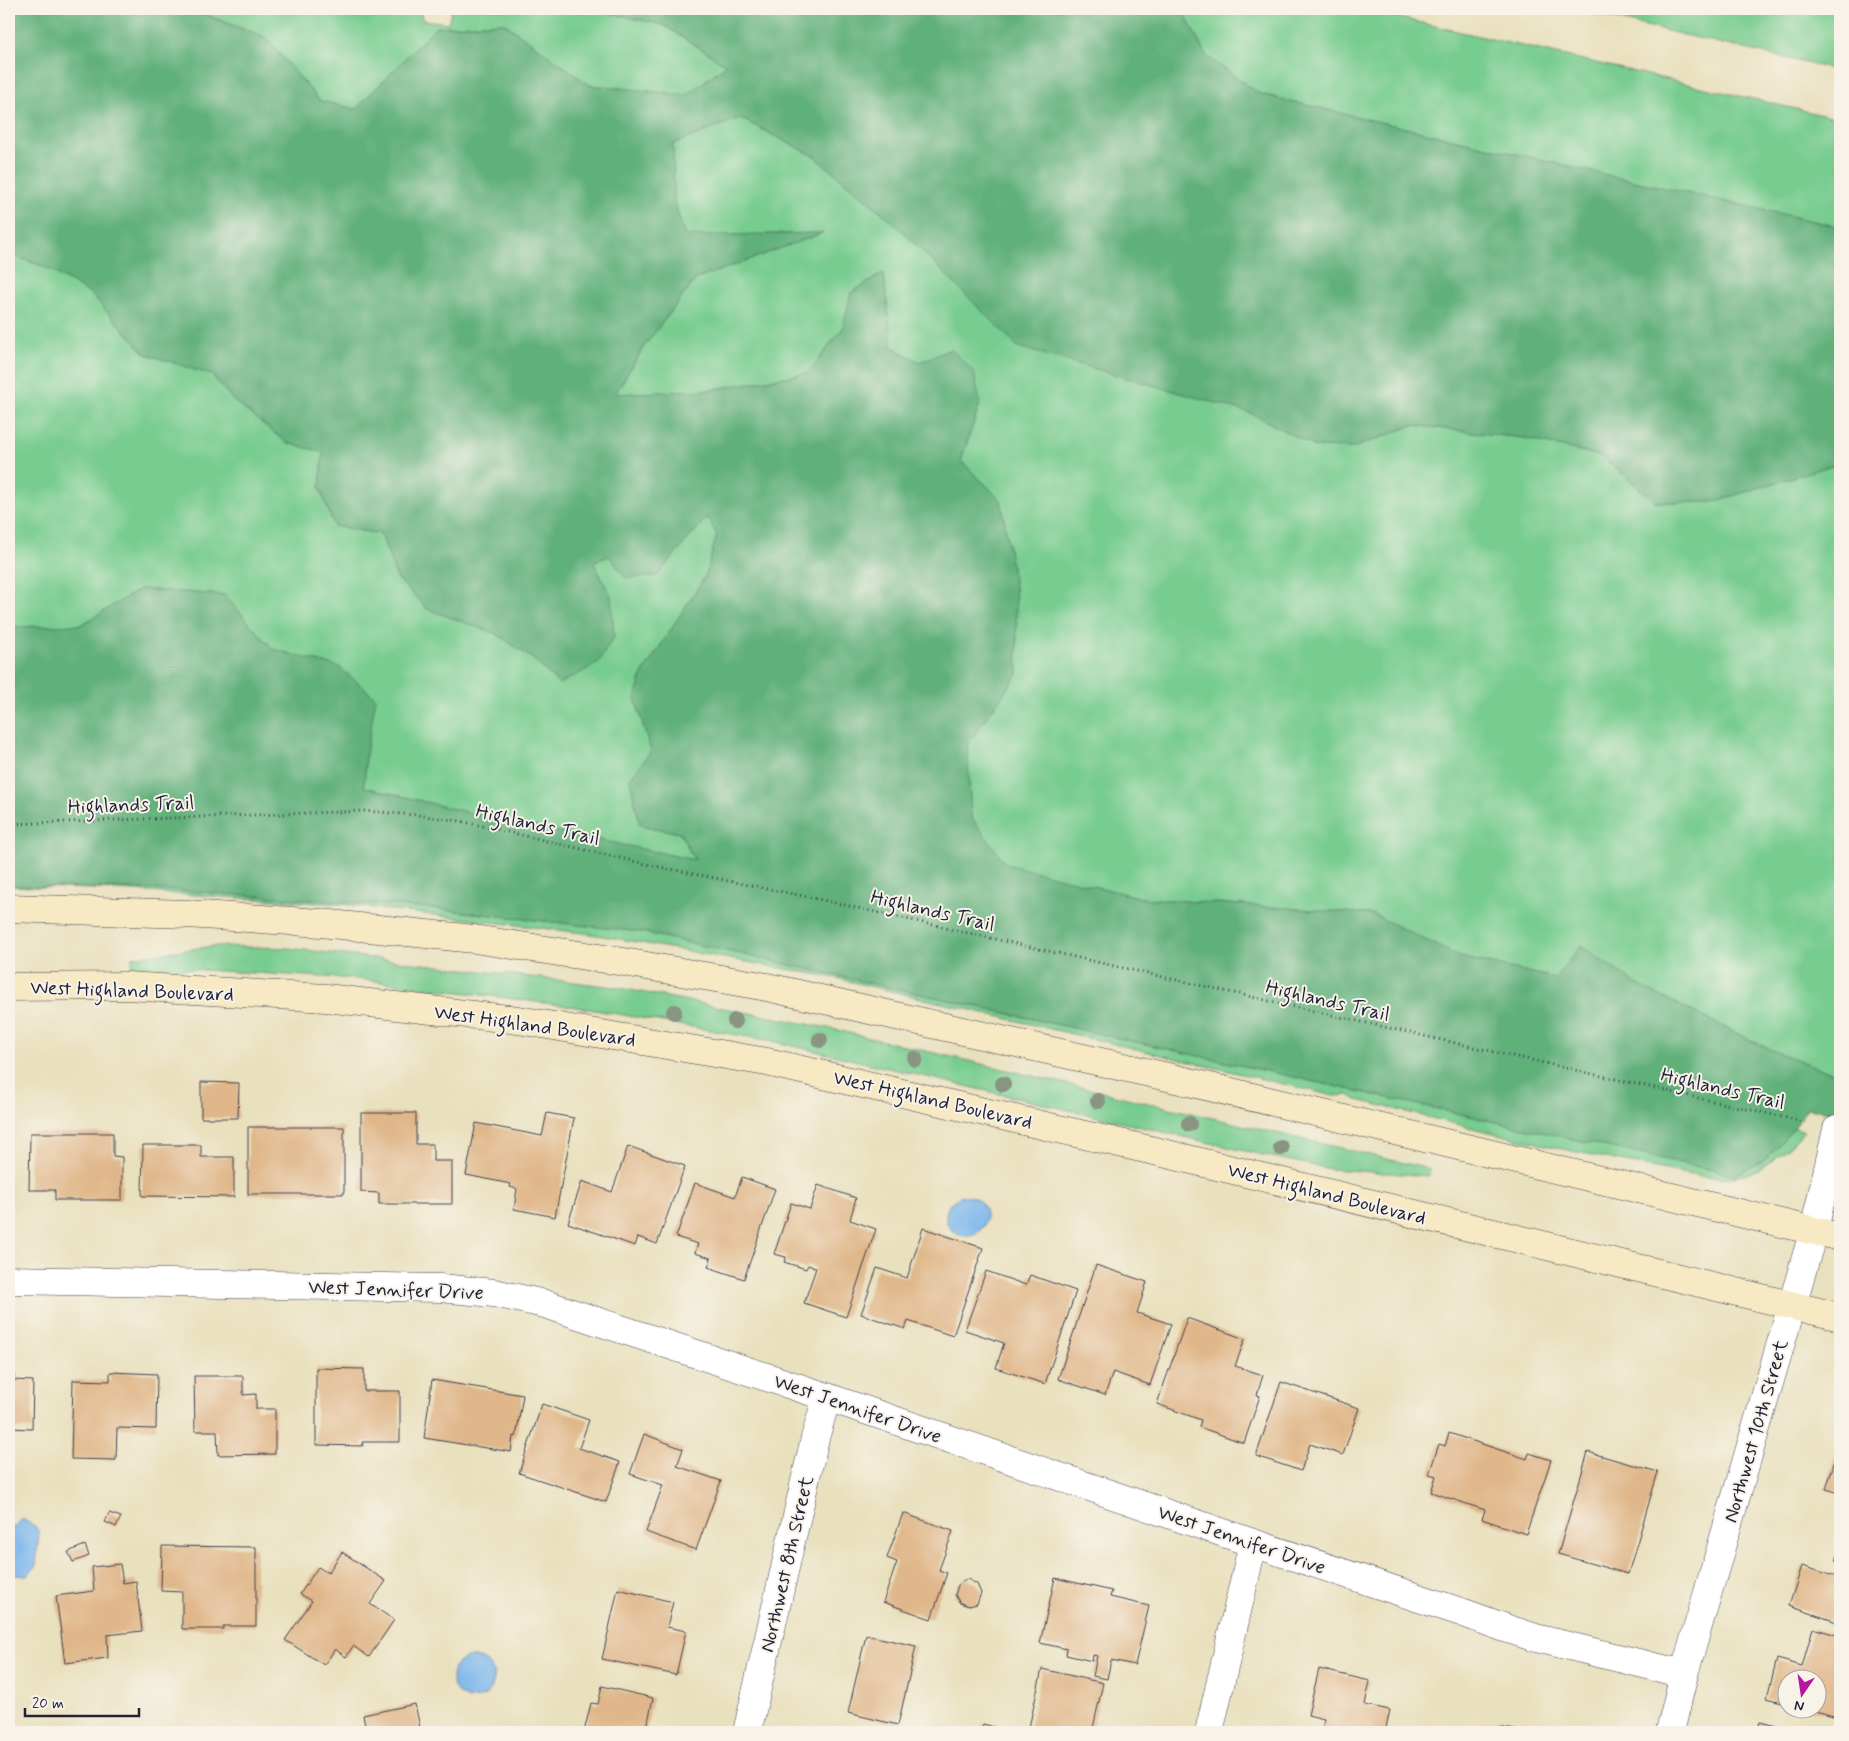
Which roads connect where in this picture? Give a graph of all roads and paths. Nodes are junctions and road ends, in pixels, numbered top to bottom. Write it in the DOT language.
graph roads {
  1 [pos="9,824"];
  2 [pos="9,908"];
  3 [pos="9,986"];
  4 [pos="1837,1129"];
  5 [pos="1814,1230"];
  6 [pos="1840,1237"];
  7 [pos="9,1280"];
  8 [pos="1792,1306"];
  9 [pos="1840,1317"];
  10 [pos="827,1397"];
  11 [pos="1253,1544"];
  12 [pos="1684,1674"];
  13 [pos="747,1732"];
  14 [pos="1209,1732"];
  15 [pos="1670,1732"];
  1 -- 4 [label="path, Highlands Trail"];
  2 -- 5 [label="main road"];
  3 -- 8 [label="main road, West Highland Boulevard"];
  4 -- 5 [label="street, Northwest 10th Street"];
  5 -- 6 [label="main road"];
  5 -- 8 [label="street, Northwest 10th Street"];
  7 -- 10 [label="street, West Jennifer Drive"];
  8 -- 9 [label="main road, West Highland Boulevard"];
  8 -- 12 [label="street, Northwest 10th Street"];
  10 -- 11 [label="street, West Jennifer Drive"];
  10 -- 13 [label="street, Northwest 8th Street"];
  11 -- 12 [label="street, West Jennifer Drive"];
  11 -- 14 [label="street"];
  12 -- 15 [label="street, Northwest 10th Street"];
}
